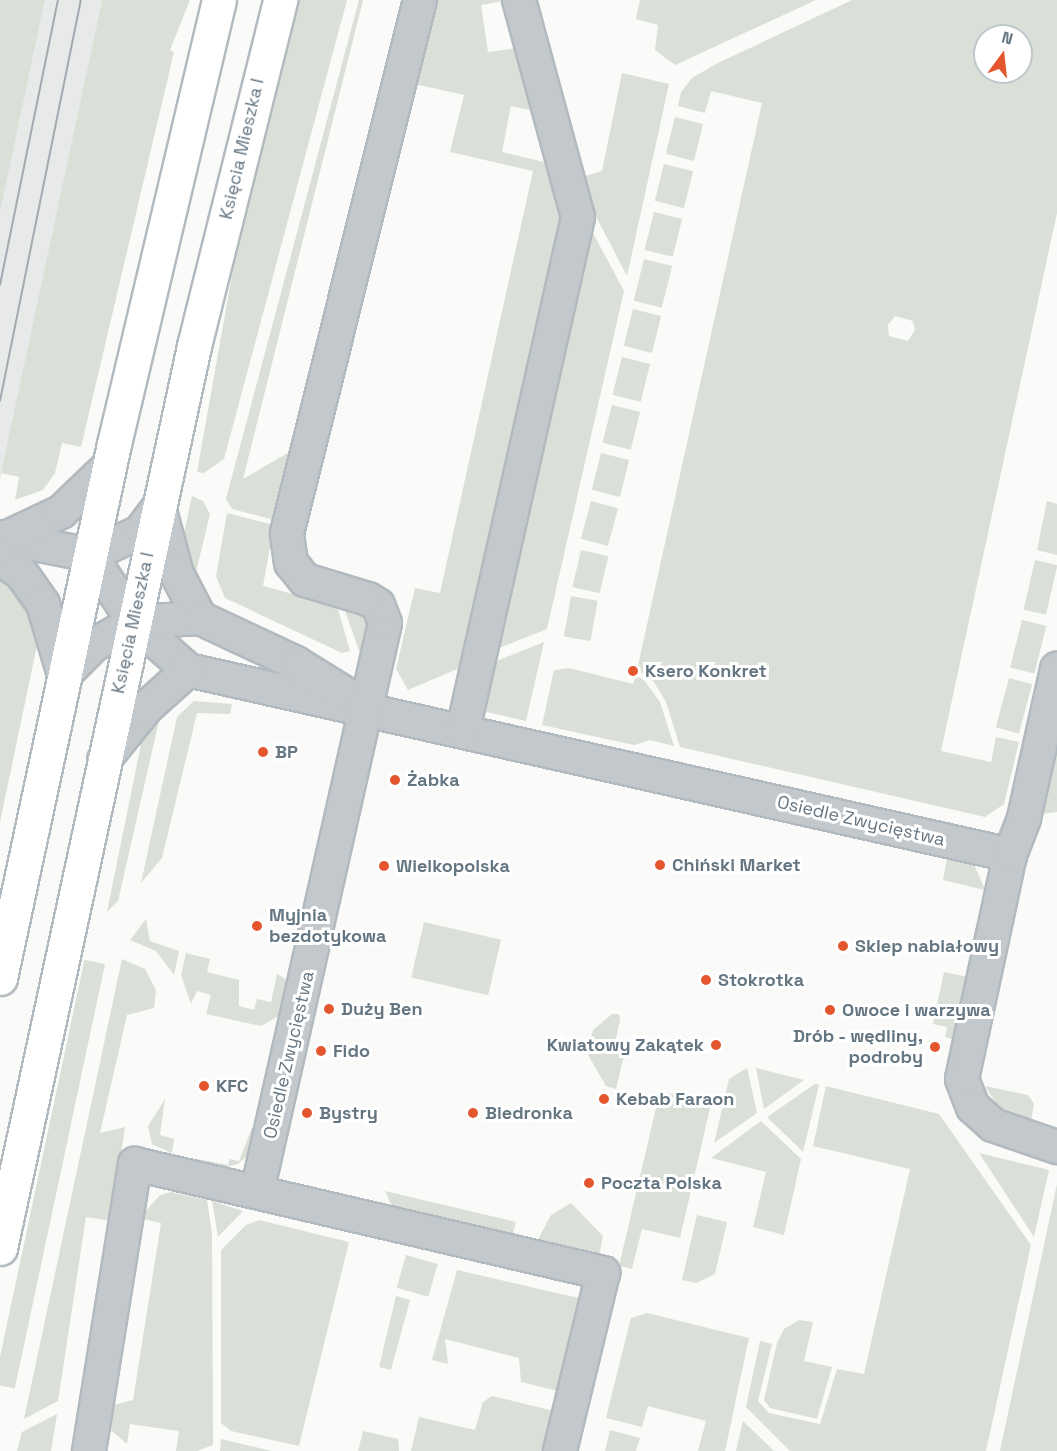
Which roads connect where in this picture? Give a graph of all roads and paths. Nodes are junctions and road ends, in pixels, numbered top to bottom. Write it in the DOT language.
graph roads {
  1 [pos="219,0"];
  2 [pos="280,0"];
  3 [pos="420,0"];
  4 [pos="519,0"];
  5 [pos="110,465"];
  6 [pos="159,507"];
  7 [pos="2,548"];
  8 [pos="90,555"];
  9 [pos="200,618"];
  10 [pos="134,622"];
  11 [pos="1057,669"];
  12 [pos="188,670"];
  13 [pos="64,675"];
  14 [pos="367,707"];
  15 [pos="463,730"];
  16 [pos="104,760"];
  17 [pos="1010,855"];
  18 [pos="0,978"];
  19 [pos="1057,1147"];
  20 [pos="257,1192"];
  21 [pos="0,1248"];
  22 [pos="88,1451"];
  23 [pos="560,1451"];
  1 -- 5 [label="street"];
  2 -- 6 [label="street, Księcia Mieszka I"];
  3 -- 14 [label="street"];
  4 -- 15 [label="street"];
  5 -- 7 [label="street"];
  5 -- 8 [label="street"];
  6 -- 8 [label="street"];
  6 -- 9 [label="street"];
  6 -- 10 [label="street, Księcia Mieszka I"];
  7 -- 8 [label="street"];
  7 -- 13 [label="street"];
  8 -- 10 [label="street"];
  8 -- 13 [label="street"];
  9 -- 10 [label="street"];
  9 -- 14 [label="street, Osiedle Zwycięstwa"];
  10 -- 12 [label="street"];
  10 -- 13 [label="street"];
  10 -- 16 [label="street, Księcia Mieszka I"];
  11 -- 17 [label="street"];
  12 -- 14 [label="street, Osiedle Zwycięstwa"];
  12 -- 16 [label="street"];
  13 -- 18 [label="street"];
  14 -- 15 [label="street, Osiedle Zwycięstwa"];
  14 -- 20 [label="street, Osiedle Zwycięstwa"];
  15 -- 17 [label="street, Osiedle Zwycięstwa"];
  16 -- 21 [label="street, Księcia Mieszka I"];
  17 -- 19 [label="street"];
  20 -- 22 [label="street"];
  20 -- 23 [label="street"];
}
